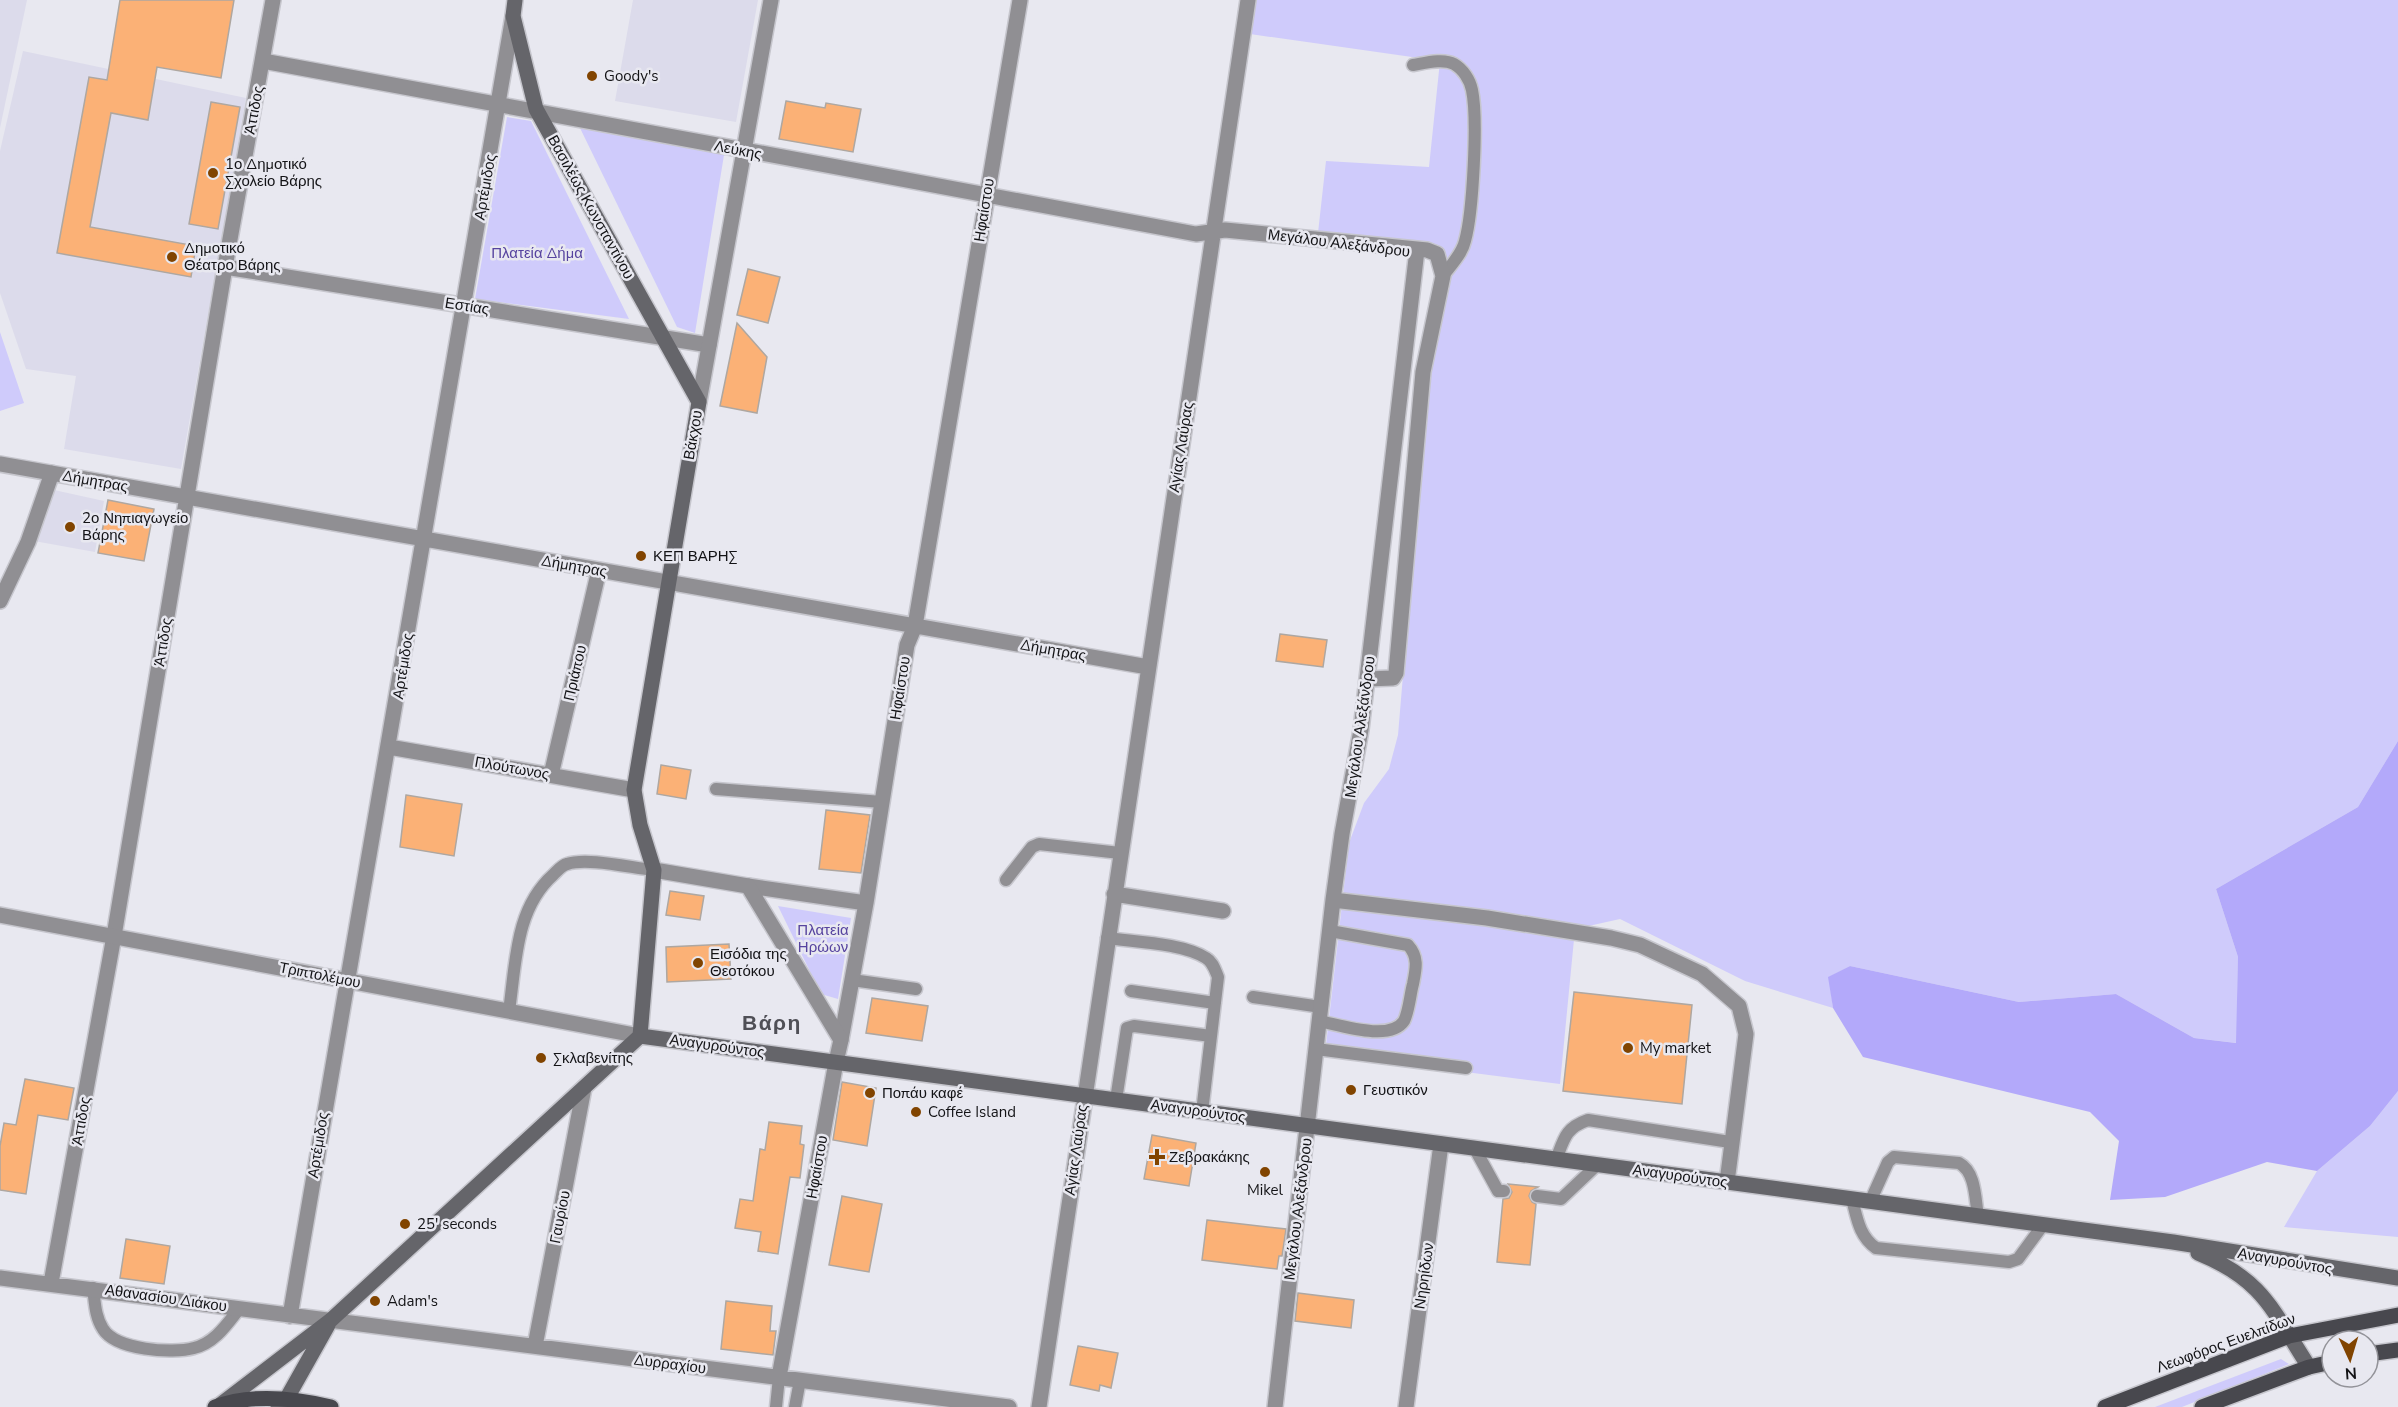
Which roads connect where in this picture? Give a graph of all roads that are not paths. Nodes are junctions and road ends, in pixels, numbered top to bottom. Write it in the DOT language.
graph roads {
  1 [pos="273,0"];
  2 [pos="515,0"];
  3 [pos="771,0"];
  4 [pos="1020,0"];
  5 [pos="1248,0"];
  6 [pos="513,16"];
  7 [pos="263,61"];
  8 [pos="1413,64"];
  9 [pos="500,104"];
  10 [pos="537,109"];
  11 [pos="744,152"];
  12 [pos="987,195"];
  13 [pos="1213,232"];
  14 [pos="1417,250"];
  15 [pos="225,267"];
  16 [pos="1443,276"];
  17 [pos="464,305"];
  18 [pos="664,339"];
  19 [pos="709,345"];
  20 [pos="699,402"];
  21 [pos="0,464"];
  22 [pos="52,473"];
  23 [pos="187,497"];
  24 [pos="423,539"];
  25 [pos="599,570"];
  26 [pos="667,582"];
  27 [pos="0,601"];
  28 [pos="915,626"];
  29 [pos="1148,667"];
  30 [pos="1367,679"];
  31 [pos="389,747"];
  32 [pos="551,775"];
  33 [pos="716,789"];
  34 [pos="634,790"];
  35 [pos="882,802"];
  36 [pos="1120,853"];
  37 [pos="654,870"];
  38 [pos="1006,880"];
  39 [pos="748,886"];
  40 [pos="1114,894"];
  41 [pos="1333,900"];
  42 [pos="866,903"];
  43 [pos="1223,911"];
  44 [pos="0,915"];
  45 [pos="1330,931"];
  46 [pos="114,936"];
  47 [pos="1107,938"];
  48 [pos="346,980"];
  49 [pos="852,980"];
  50 [pos="916,989"];
  51 [pos="1131,991"];
  52 [pos="1254,996"];
  53 [pos="1215,1003"];
  54 [pos="509,1011"];
  55 [pos="1320,1014"];
  56 [pos="640,1036"];
  57 [pos="1211,1036"];
  58 [pos="841,1040"];
  59 [pos="1316,1049"];
  60 [pos="836,1062"];
  61 [pos="1466,1068"];
  62 [pos="584,1088"];
  63 [pos="1084,1096"];
  64 [pos="1116,1100"];
  65 [pos="1202,1112"];
  66 [pos="1307,1126"];
  67 [pos="1730,1142"];
  68 [pos="1441,1144"];
  69 [pos="1475,1149"];
  70 [pos="1556,1160"];
  71 [pos="1597,1165"];
  72 [pos="1727,1182"];
  73 [pos="1504,1191"];
  74 [pos="1537,1196"];
  75 [pos="1852,1199"];
  76 [pos="1870,1202"];
  77 [pos="1978,1216"];
  78 [pos="2043,1225"];
  79 [pos="2173,1242"];
  80 [pos="0,1278"];
  81 [pos="2398,1278"];
  82 [pos="51,1283"];
  83 [pos="93,1288"];
  84 [pos="239,1309"];
  85 [pos="2398,1315"];
  86 [pos="290,1316"];
  87 [pos="331,1320"];
  88 [pos="2289,1336"];
  89 [pos="535,1346"];
  90 [pos="2398,1350"];
  91 [pos="2380,1352"];
  92 [pos="2320,1365"];
  93 [pos="2309,1367"];
  94 [pos="779,1377"];
  95 [pos="800,1380"];
  96 [pos="283,1403"];
  97 [pos="944,1403"];
  98 [pos="217,1406"];
  99 [pos="331,1407"];
  100 [pos="776,1407"];
  101 [pos="795,1407"];
  102 [pos="1009,1407"];
  103 [pos="1039,1407"];
  104 [pos="1275,1407"];
  105 [pos="1406,1407"];
  106 [pos="2105,1407"];
  107 [pos="2202,1407"];
  1 -- 7 [label="street, Άττιδος"];
  2 -- 6 [label="main road, Βασιλέως Κωνσταντίνου"];
  3 -- 11 [label="street, Βάκχου"];
  4 -- 12 [label="street, Ηφαίστου"];
  5 -- 13 [label="street, Αγίας Λαύρας"];
  6 -- 9 [label="street, Αρτέμιδος"];
  6 -- 10 [label="main road, Βασιλέως Κωνσταντίνου"];
  7 -- 9 [label="street, Λεύκης"];
  7 -- 15 [label="street, Άττιδος"];
  8 -- 16 [label="lane"];
  9 -- 10 [label="street, Λεύκης"];
  9 -- 17 [label="street, Αρτέμιδος"];
  10 -- 11 [label="street, Λεύκης"];
  10 -- 18 [label="main road, Βασιλέως Κωνσταντίνου"];
  11 -- 12 [label="street, Λεύκης"];
  11 -- 19 [label="street, Βάκχου"];
  12 -- 13 [label="street, Λεύκης"];
  12 -- 28 [label="street, Ηφαίστου"];
  13 -- 14 [label="street, Μεγάλου Αλεξάνδρου"];
  13 -- 29 [label="street, Αγίας Λαύρας"];
  14 -- 16 [label="street"];
  14 -- 30 [label="street, Μεγάλου Αλεξάνδρου"];
  15 -- 17 [label="street, Εστίας"];
  15 -- 23 [label="street, Άττιδος"];
  16 -- 30 [label="street"];
  17 -- 18 [label="street, Εστίας"];
  17 -- 24 [label="street, Αρτέμιδος"];
  18 -- 19 [label="street, Εστίας"];
  18 -- 20 [label="main road, Βασιλέως Κωνσταντίνου"];
  19 -- 20 [label="street, Βάκχου"];
  20 -- 26 [label="main road, Βάκχου"];
  21 -- 22 [label="street, Δήμητρας"];
  22 -- 23 [label="street, Δήμητρας"];
  22 -- 27 [label="street"];
  23 -- 24 [label="street, Δήμητρας"];
  23 -- 46 [label="street, Άττιδος"];
  24 -- 25 [label="street, Δήμητρας"];
  24 -- 31 [label="street, Αρτέμιδος"];
  25 -- 26 [label="street, Δήμητρας"];
  25 -- 32 [label="street, Πριάπου"];
  26 -- 28 [label="street, Δήμητρας"];
  26 -- 34 [label="main road, Βάκχου"];
  28 -- 29 [label="street, Δήμητρας"];
  28 -- 35 [label="street, Ηφαίστου"];
  29 -- 36 [label="street, Αγίας Λαύρας"];
  30 -- 41 [label="street, Μεγάλου Αλεξάνδρου"];
  31 -- 32 [label="street, Πλούτωνος"];
  31 -- 48 [label="street, Αρτέμιδος"];
  32 -- 34 [label="street, Πλούτωνος"];
  33 -- 35 [label="lane"];
  34 -- 37 [label="main road, Βάκχου"];
  35 -- 42 [label="street, Ηφαίστου"];
  36 -- 38 [label="lane"];
  36 -- 40 [label="street, Αγίας Λαύρας"];
  37 -- 39 [label="street"];
  37 -- 54 [label="lane"];
  37 -- 56 [label="main road"];
  39 -- 42 [label="street"];
  39 -- 58 [label="street"];
  40 -- 43 [label="street"];
  40 -- 47 [label="street, Αγίας Λαύρας"];
  41 -- 45 [label="street, Μεγάλου Αλεξάνδρου"];
  41 -- 67 [label="street"];
  42 -- 49 [label="street, Ηφαίστου"];
  44 -- 46 [label="street, Τριπτολέμου"];
  45 -- 55 [label="street, Μεγάλου Αλεξάνδρου"];
  45 -- 55 [label="lane"];
  46 -- 48 [label="street, Τριπτολέμου"];
  46 -- 82 [label="street, Άττιδος"];
  47 -- 53 [label="lane"];
  47 -- 63 [label="street, Αγίας Λαύρας"];
  48 -- 54 [label="street, Τριπτολέμου"];
  48 -- 86 [label="street, Αρτέμιδος"];
  49 -- 50 [label="lane"];
  49 -- 58 [label="street, Ηφαίστου"];
  51 -- 53 [label="lane"];
  52 -- 55 [label="lane"];
  53 -- 57 [label="lane"];
  54 -- 56 [label="street, Τριπτολέμου"];
  55 -- 59 [label="street, Μεγάλου Αλεξάνδρου"];
  56 -- 60 [label="main road, Αναγυρούντος"];
  56 -- 62 [label="main road"];
  57 -- 64 [label="lane"];
  57 -- 65 [label="lane"];
  58 -- 60 [label="street, Ηφαίστου"];
  59 -- 61 [label="lane"];
  59 -- 66 [label="street, Μεγάλου Αλεξάνδρου"];
  60 -- 63 [label="main road, Αναγυρούντος"];
  60 -- 94 [label="street, Ηφαίστου"];
  62 -- 87 [label="main road"];
  62 -- 89 [label="street, Γαυρίου"];
  63 -- 64 [label="main road, Αναγυρούντος"];
  63 -- 103 [label="street, Αγίας Λαύρας"];
  64 -- 65 [label="main road, Αναγυρούντος"];
  65 -- 66 [label="main road, Αναγυρούντος"];
  66 -- 68 [label="main road, Αναγυρούντος"];
  66 -- 104 [label="street, Μεγάλου Αλεξάνδρου"];
  67 -- 70 [label="lane"];
  67 -- 72 [label="street"];
  68 -- 69 [label="main road, Αναγυρούντος"];
  68 -- 105 [label="street, Νηρηίδων"];
  69 -- 70 [label="main road, Αναγυρούντος"];
  69 -- 73 [label="lane"];
  70 -- 71 [label="main road, Αναγυρούντος"];
  71 -- 72 [label="main road, Αναγυρούντος"];
  71 -- 74 [label="lane"];
  72 -- 75 [label="main road, Αναγυρούντος"];
  75 -- 76 [label="main road, Αναγυρούντος"];
  75 -- 78 [label="lane"];
  76 -- 77 [label="main road, Αναγυρούντος"];
  76 -- 77 [label="lane"];
  77 -- 78 [label="main road, Αναγυρούντος"];
  78 -- 79 [label="main road, Αναγυρούντος"];
  79 -- 81 [label="main road, Αναγυρούντος"];
  79 -- 88 [label="main road, Αναγυρούντος"];
  80 -- 82 [label="street, Αθανασίου Διάκου"];
  82 -- 83 [label="street, Αθανασίου Διάκου"];
  83 -- 84 [label="street, Αθανασίου Διάκου"];
  83 -- 84 [label="lane"];
  84 -- 86 [label="street, Αθανασίου Διάκου"];
  85 -- 88 [label="main road, Λεωφόρος Ευελπίδων"];
  86 -- 87 [label="street, Αθανασίου Διάκου"];
  87 -- 89 [label="street, Δυρραχίου"];
  87 -- 96 [label="main road"];
  87 -- 98 [label="main road"];
  88 -- 93 [label="main road, Αναγυρούντος"];
  88 -- 106 [label="main road, Λεωφόρος Ευελπίδων"];
  89 -- 94 [label="street, Δυρραχίου"];
  90 -- 91 [label="main road"];
  92 -- 93 [label="main road"];
  93 -- 107 [label="main road"];
  94 -- 95 [label="street, Δυρραχίου"];
  94 -- 100 [label="lane"];
  95 -- 97 [label="street, Δυρραχίου"];
  95 -- 101 [label="lane"];
  96 -- 98 [label="main road"];
  96 -- 99 [label="main road"];
  97 -- 102 [label="street, Δυρραχίου"];
}
